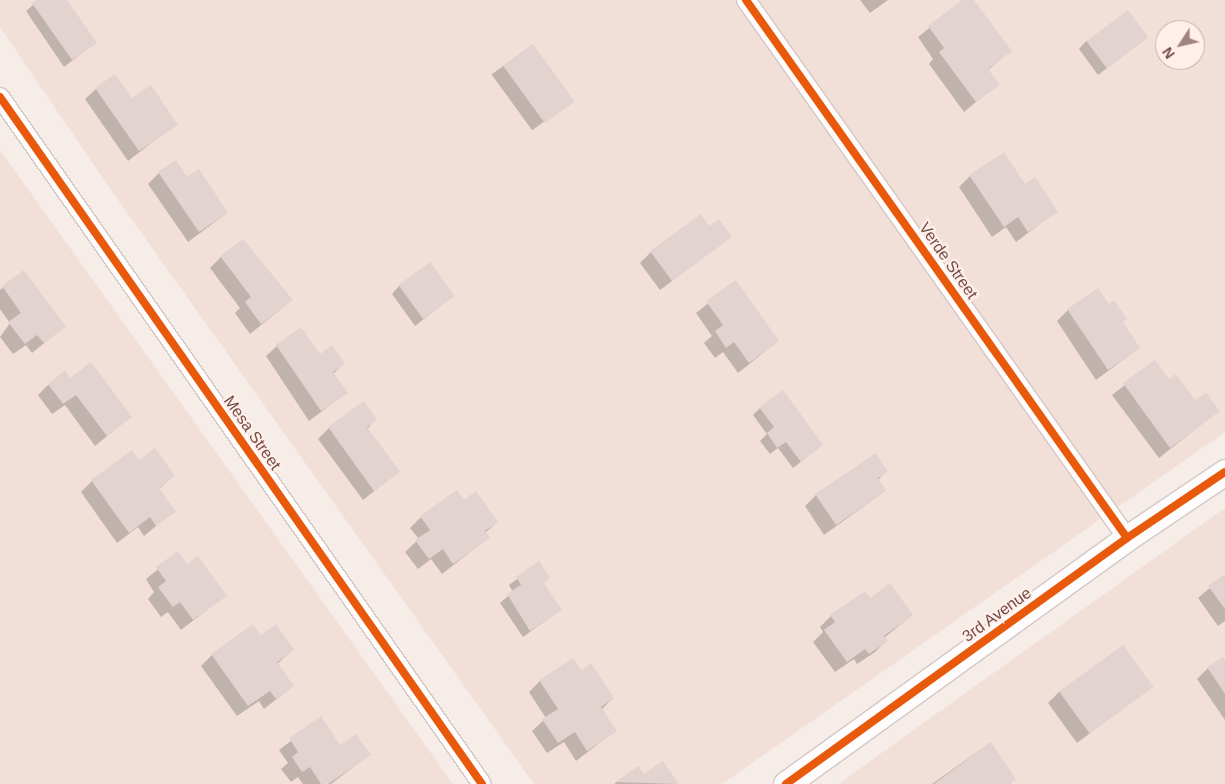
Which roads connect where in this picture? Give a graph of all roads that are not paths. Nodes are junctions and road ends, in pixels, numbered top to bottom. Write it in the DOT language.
graph roads {
  1 [pos="746,0"];
  2 [pos="0,97"];
  3 [pos="1225,472"];
  4 [pos="1127,538"];
  5 [pos="482,784"];
  6 [pos="786,784"];
  1 -- 4 [label="street, Verde Street"];
  2 -- 5 [label="street, Mesa Street"];
  3 -- 4 [label="street, 3rd Avenue"];
  4 -- 6 [label="street, 3rd Avenue"];
}
